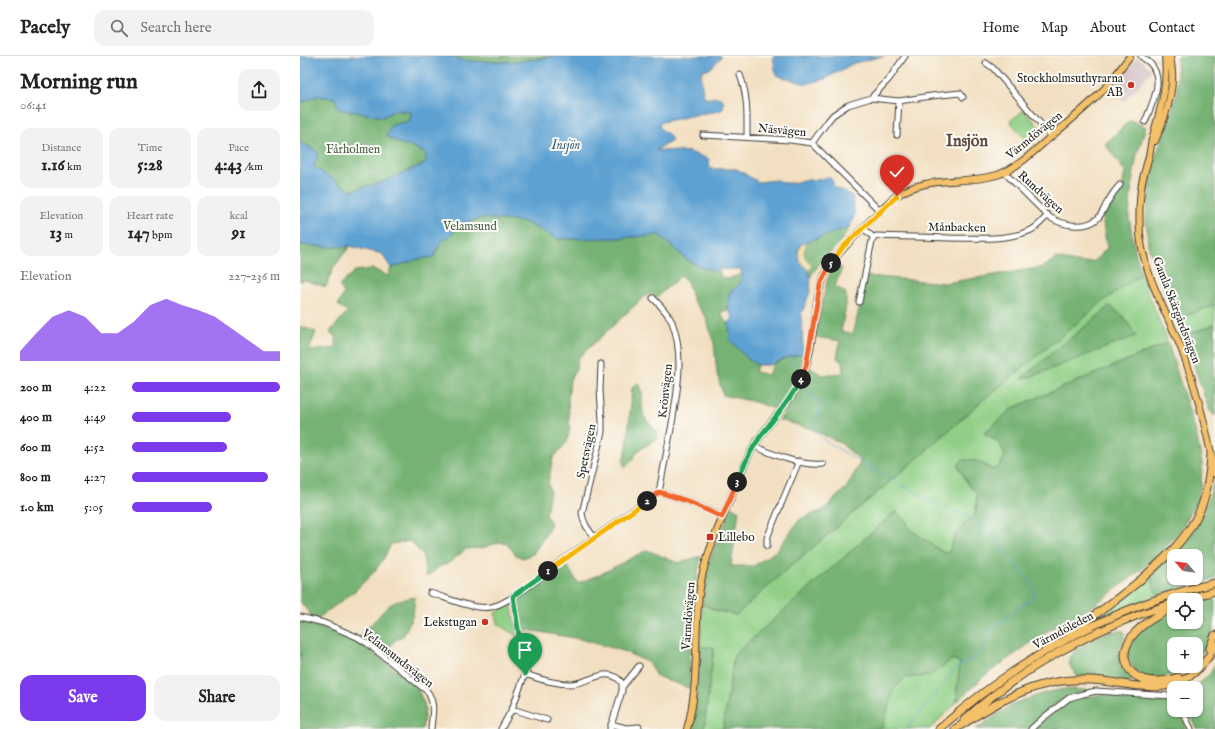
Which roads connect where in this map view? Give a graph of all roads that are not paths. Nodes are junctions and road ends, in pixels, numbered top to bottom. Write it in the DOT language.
graph roads {
  1 [pos="905,56"];
  2 [pos="1130,56"];
  3 [pos="1141,56"];
  4 [pos="1164,56"];
  5 [pos="1170,56"];
  6 [pos="986,63"];
  7 [pos="740,75"];
  8 [pos="963,97"];
  9 [pos="871,98"];
  10 [pos="898,101"];
  11 [pos="1145,122"];
  12 [pos="703,135"];
  13 [pos="897,135"];
  14 [pos="1051,136"];
  15 [pos="747,137"];
  16 [pos="812,143"];
  17 [pos="1150,152"];
  18 [pos="1004,172"];
  19 [pos="1120,185"];
  20 [pos="880,211"];
  21 [pos="1048,215"];
  22 [pos="863,228"];
  23 [pos="874,238"];
  24 [pos="653,298"];
  25 [pos="859,302"];
  26 [pos="601,364"];
  27 [pos="754,446"];
  28 [pos="1211,453"];
  29 [pos="799,461"];
  30 [pos="823,464"];
  31 [pos="1215,474"];
  32 [pos="659,492"];
  33 [pos="722,517"];
  34 [pos="594,537"];
  35 [pos="767,546"];
  36 [pos="1215,583"];
  37 [pos="1215,591"];
  38 [pos="430,593"];
  39 [pos="1203,594"];
  40 [pos="513,596"];
  41 [pos="1167,605"];
  42 [pos="1167,611"];
  43 [pos="300,617"];
  44 [pos="1215,635"];
  45 [pos="1215,644"];
  46 [pos="1029,661"];
  47 [pos="639,666"];
  48 [pos="525,674"];
  49 [pos="623,686"];
  50 [pos="1167,696"];
  51 [pos="512,709"];
  52 [pos="1185,717"];
  53 [pos="546,720"];
  54 [pos="610,727"];
  55 [pos="639,727"];
  56 [pos="430,729"];
  57 [pos="501,729"];
  58 [pos="687,729"];
  59 [pos="939,729"];
  60 [pos="954,729"];
  61 [pos="1031,729"];
  62 [pos="1191,729"];
  1 -- 9 [label="street"];
  2 -- 14 [label="main road, Värmdövägen"];
  3 -- 11 [label="street"];
  4 -- 17 [label="main road, Gamla Skärgårdsvägen"];
  5 -- 17 [label="main road, Gamla Skärgårdsvägen"];
  6 -- 14 [label="street"];
  7 -- 15 [label="street"];
  8 -- 10 [label="street"];
  9 -- 10 [label="street"];
  9 -- 16 [label="street"];
  10 -- 13 [label="street"];
  12 -- 15 [label="street, Näsvägen"];
  14 -- 18 [label="main road, Värmdövägen"];
  15 -- 16 [label="street, Näsvägen"];
  16 -- 20 [label="street, Näsvägen"];
  17 -- 28 [label="main road, Gamla Skärgårdsvägen"];
  18 -- 20 [label="main road, Värmdövägen"];
  18 -- 21 [label="street, Rundvägen"];
  19 -- 21 [label="street, Rundvägen"];
  20 -- 22 [label="main road, Värmdövägen"];
  21 -- 23 [label="street, Månbacken"];
  22 -- 23 [label="street"];
  22 -- 27 [label="main road, Värmdövägen"];
  23 -- 25 [label="street"];
  24 -- 32 [label="street, Krönvägen"];
  26 -- 34 [label="street, Spetsvägen"];
  27 -- 29 [label="street"];
  27 -- 33 [label="main road, Värmdövägen"];
  28 -- 31 [label="main road, Gamla Skärgårdsvägen"];
  28 -- 46 [label="highway"];
  29 -- 30 [label="street"];
  29 -- 35 [label="street"];
  32 -- 33 [label="street"];
  32 -- 34 [label="street"];
  33 -- 58 [label="main road, Värmdövägen"];
  34 -- 40 [label="street"];
  36 -- 46 [label="highway, Värmdöleden"];
  37 -- 39 [label="highway"];
  38 -- 40 [label="street"];
  40 -- 48 [label="street"];
  41 -- 60 [label="highway, Värmdöleden"];
  42 -- 44 [label="highway"];
  43 -- 56 [label="street, Velamsundsvägen"];
  45 -- 60 [label="highway"];
  46 -- 59 [label="highway, Värmdöleden"];
  47 -- 49 [label="street"];
  48 -- 49 [label="street"];
  48 -- 51 [label="street"];
  49 -- 54 [label="street"];
  50 -- 61 [label="street"];
  51 -- 53 [label="street"];
  51 -- 57 [label="street"];
  52 -- 62 [label="street"];
  54 -- 55 [label="street"];
}
